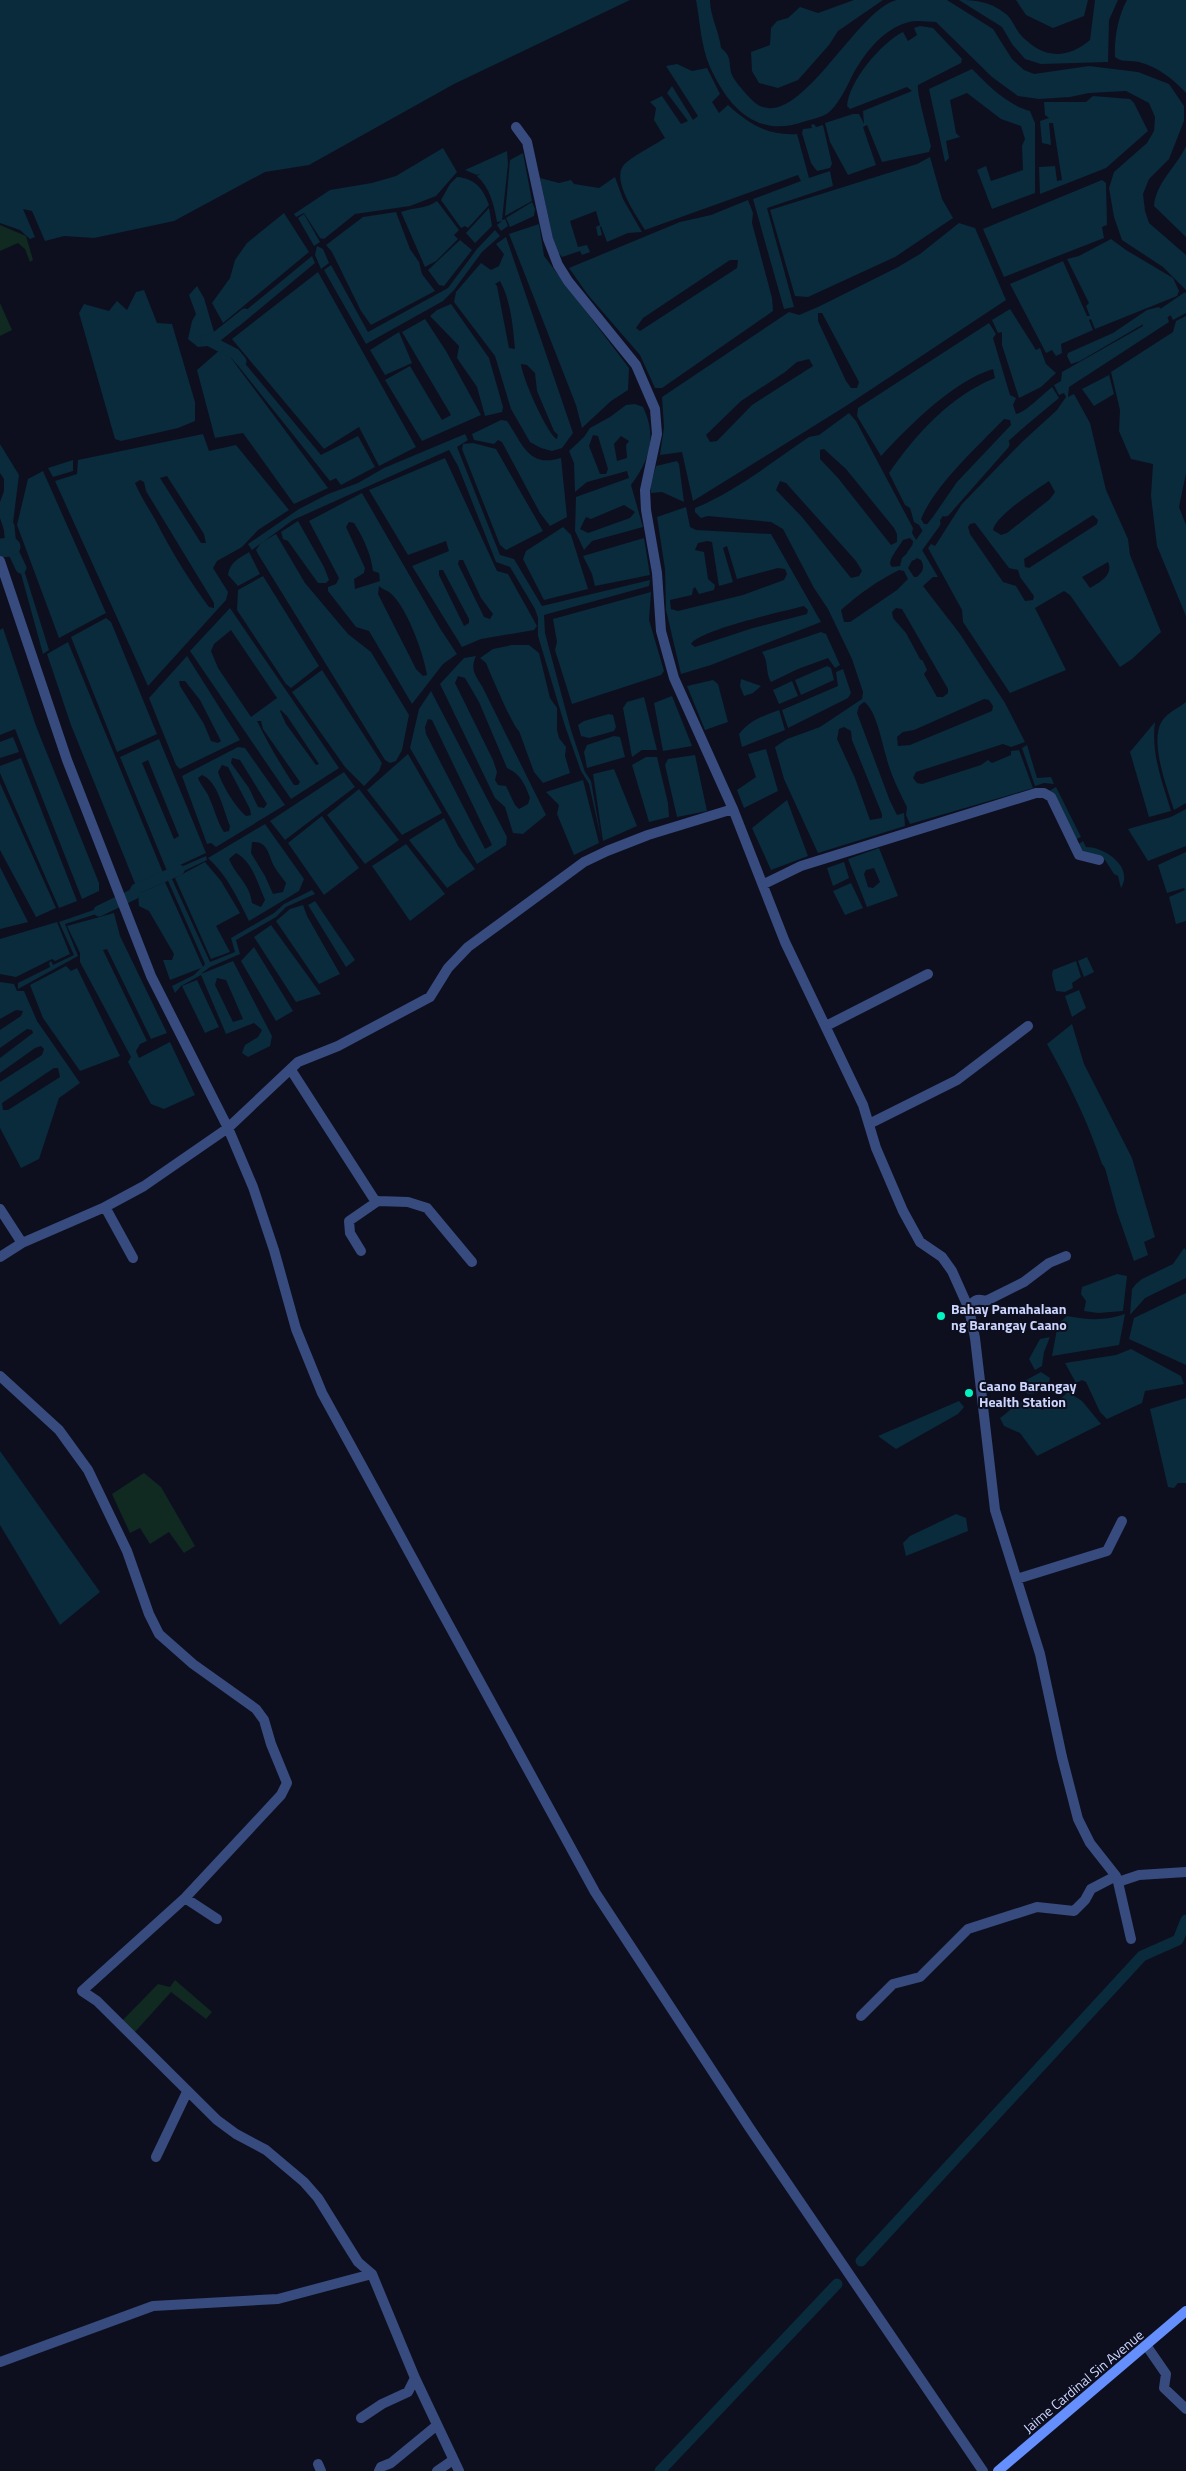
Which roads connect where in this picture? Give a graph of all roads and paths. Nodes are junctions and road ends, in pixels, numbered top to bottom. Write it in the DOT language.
graph roads {
  1 [pos="516,127"];
  2 [pos="0,560"];
  3 [pos="733,809"];
  4 [pos="1099,860"];
  5 [pos="764,884"];
  6 [pos="928,974"];
  7 [pos="826,1026"];
  8 [pos="1028,1026"];
  9 [pos="291,1070"];
  10 [pos="869,1124"];
  11 [pos="228,1128"];
  12 [pos="378,1201"];
  13 [pos="105,1207"];
  14 [pos="0,1208"];
  15 [pos="22,1243"];
  16 [pos="361,1251"];
  17 [pos="1066,1256"];
  18 [pos="0,1257"];
  19 [pos="132,1258"];
  20 [pos="472,1262"];
  21 [pos="969,1309"];
  22 [pos="0,1376"];
  23 [pos="1122,1521"];
  24 [pos="1017,1579"];
  25 [pos="1186,1872"];
  26 [pos="1117,1879"];
  27 [pos="185,1898"];
  28 [pos="217,1919"];
  29 [pos="1131,1939"];
  30 [pos="861,2016"];
  31 [pos="188,2092"];
  32 [pos="156,2157"];
  33 [pos="372,2274"];
  34 [pos="1186,2311"];
  35 [pos="1146,2345"];
  36 [pos="0,2362"];
  37 [pos="415,2378"];
  38 [pos="1186,2409"];
  39 [pos="361,2418"];
  40 [pos="436,2426"];
  41 [pos="453,2460"];
  42 [pos="379,2471"];
  43 [pos="437,2471"];
  44 [pos="459,2471"];
  45 [pos="983,2471"];
  46 [pos="998,2471"];
  1 -- 3 [label="street"];
  2 -- 11 [label="street"];
  3 -- 5 [label="street"];
  3 -- 9 [label="street"];
  4 -- 5 [label="street"];
  5 -- 7 [label="street"];
  6 -- 7 [label="street"];
  7 -- 10 [label="street"];
  8 -- 10 [label="street"];
  9 -- 11 [label="street"];
  9 -- 12 [label="street"];
  10 -- 21 [label="street"];
  11 -- 13 [label="street"];
  11 -- 45 [label="street"];
  12 -- 16 [label="street"];
  12 -- 20 [label="street"];
  13 -- 15 [label="street"];
  13 -- 19 [label="street"];
  14 -- 15 [label="street"];
  15 -- 18 [label="street"];
  17 -- 21 [label="street"];
  21 -- 24 [label="street"];
  22 -- 27 [label="street"];
  23 -- 24 [label="street"];
  24 -- 26 [label="street"];
  25 -- 26 [label="street"];
  26 -- 29 [label="street"];
  26 -- 30 [label="street"];
  27 -- 28 [label="street"];
  27 -- 31 [label="street"];
  31 -- 32 [label="street"];
  31 -- 33 [label="street"];
  33 -- 36 [label="street"];
  33 -- 37 [label="street"];
  34 -- 35 [label="main road, Jaime Cardinal Sin Avenue"];
  35 -- 38 [label="street"];
  35 -- 46 [label="main road, Jaime Cardinal Sin Avenue"];
  37 -- 39 [label="street"];
  37 -- 40 [label="street"];
  40 -- 41 [label="street"];
  40 -- 42 [label="street"];
  41 -- 43 [label="street"];
  41 -- 44 [label="street"];
}
